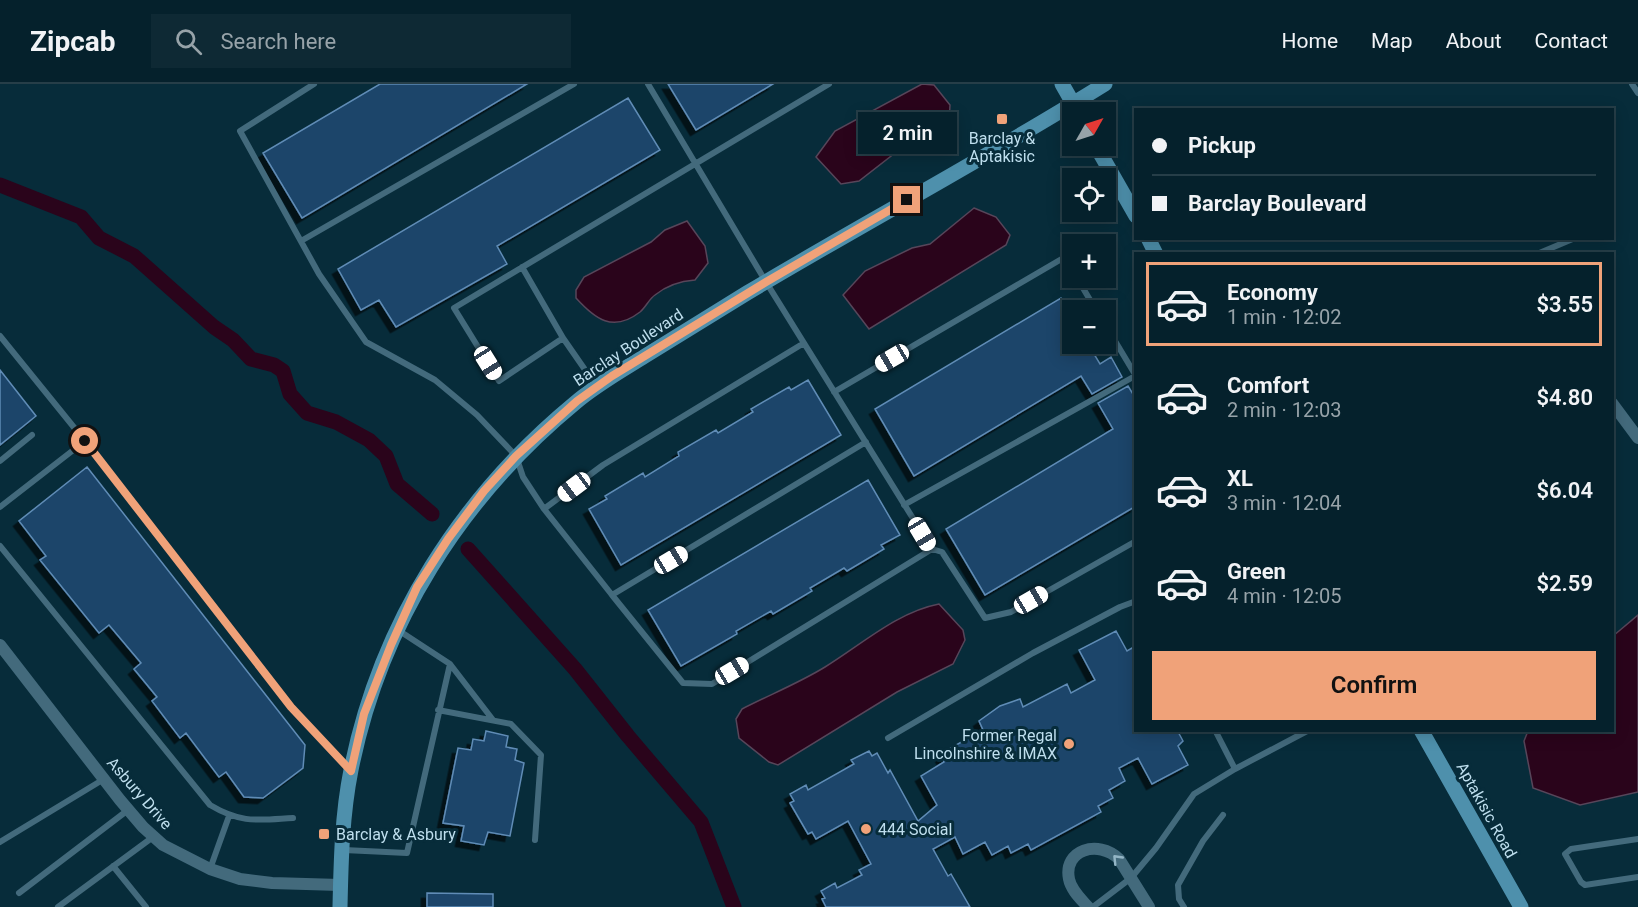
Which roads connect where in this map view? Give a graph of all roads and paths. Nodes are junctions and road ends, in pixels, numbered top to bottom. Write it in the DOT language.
graph roads {
  1 [pos="314,84"];
  2 [pos="574,84"];
  3 [pos="648,84"];
  4 [pos="828,84"];
  5 [pos="1062,84"];
  6 [pos="1105,84"];
  7 [pos="1632,84"];
  8 [pos="1638,93"];
  9 [pos="1072,102"];
  10 [pos="1083,102"];
  11 [pos="1062,116"];
  12 [pos="1102,156"];
  13 [pos="697,163"];
  14 [pos="1134,212"];
  15 [pos="1570,240"];
  16 [pos="301,241"];
  17 [pos="1542,252"];
  18 [pos="1062,259"];
  19 [pos="522,267"];
  20 [pos="766,282"];
  21 [pos="0,336"];
  22 [pos="563,338"];
  23 [pos="804,343"];
  24 [pos="1116,343"];
  25 [pos="1134,374"];
  26 [pos="1134,377"];
  27 [pos="597,387"];
  28 [pos="834,392"];
  29 [pos="1614,406"];
  30 [pos="32,435"];
  31 [pos="1638,438"];
  32 [pos="85,441"];
  33 [pos="866,442"];
  34 [pos="516,456"];
  35 [pos="0,461"];
  36 [pos="904,505"];
  37 [pos="0,507"];
  38 [pos="544,510"];
  39 [pos="1134,541"];
  40 [pos="0,546"];
  41 [pos="932,549"];
  42 [pos="612,595"];
  43 [pos="1134,602"];
  44 [pos="398,630"];
  45 [pos="0,645"];
  46 [pos="450,664"];
  47 [pos="438,711"];
  48 [pos="493,720"];
  49 [pos="1216,732"];
  50 [pos="1305,732"];
  51 [pos="1422,732"];
  52 [pos="888,738"];
  53 [pos="1235,770"];
  54 [pos="351,771"];
  55 [pos="104,779"];
  56 [pos="128,810"];
  57 [pos="1223,815"];
  58 [pos="229,816"];
  59 [pos="293,818"];
  60 [pos="153,836"];
  61 [pos="1638,839"];
  62 [pos="535,840"];
  63 [pos="0,843"];
  64 [pos="341,850"];
  65 [pos="113,866"];
  66 [pos="210,869"];
  67 [pos="1638,877"];
  68 [pos="1131,878"];
  69 [pos="340,885"];
  70 [pos="19,893"];
  71 [pos="58,907"];
  72 [pos="146,907"];
  73 [pos="340,907"];
  74 [pos="1088,907"];
  75 [pos="1093,907"];
  76 [pos="1149,907"];
  77 [pos="1184,907"];
  78 [pos="1521,907"];
  1 -- 16 [label="lane"];
  2 -- 16 [label="lane"];
  3 -- 13 [label="lane"];
  4 -- 13 [label="lane"];
  5 -- 9 [label="street"];
  6 -- 10 [label="street, Barclay Boulevard"];
  7 -- 8 [label="lane"];
  11 -- 20 [label="street, Barclay Boulevard"];
  12 -- 14 [label="street"];
  13 -- 19 [label="lane"];
  13 -- 20 [label="lane"];
  15 -- 17 [label="lane"];
  16 -- 34 [label="lane"];
  18 -- 28 [label="lane"];
  19 -- 22 [label="lane"];
  19 -- 22 [label="lane"];
  20 -- 23 [label="lane"];
  20 -- 27 [label="street, Barclay Boulevard"];
  21 -- 32 [label="lane"];
  22 -- 27 [label="lane"];
  23 -- 28 [label="lane"];
  23 -- 38 [label="lane"];
  24 -- 25 [label="lane"];
  26 -- 36 [label="lane"];
  27 -- 34 [label="street, Barclay Boulevard"];
  28 -- 33 [label="lane"];
  29 -- 31 [label="street"];
  30 -- 35 [label="lane"];
  32 -- 37 [label="lane"];
  32 -- 54 [label="lane"];
  33 -- 36 [label="lane"];
  33 -- 42 [label="lane"];
  34 -- 38 [label="lane"];
  34 -- 44 [label="street, Barclay Boulevard"];
  36 -- 41 [label="lane"];
  38 -- 42 [label="lane"];
  39 -- 41 [label="lane"];
  40 -- 58 [label="lane"];
  41 -- 42 [label="lane"];
  43 -- 52 [label="lane"];
  44 -- 46 [label="lane"];
  44 -- 54 [label="street, Barclay Boulevard"];
  45 -- 55 [label="street, Asbury Drive"];
  46 -- 47 [label="lane"];
  46 -- 48 [label="lane"];
  47 -- 48 [label="lane"];
  47 -- 64 [label="lane"];
  48 -- 62 [label="lane"];
  49 -- 53 [label="lane"];
  50 -- 53 [label="lane"];
  51 -- 78 [label="street, Aptakisic Road"];
  53 -- 68 [label="lane"];
  54 -- 64 [label="street, Barclay Boulevard"];
  55 -- 56 [label="street, Asbury Drive"];
  55 -- 63 [label="lane"];
  56 -- 60 [label="street, Asbury Drive"];
  56 -- 70 [label="lane"];
  57 -- 77 [label="lane"];
  58 -- 59 [label="lane"];
  58 -- 66 [label="lane"];
  60 -- 65 [label="lane"];
  60 -- 66 [label="street, Asbury Drive"];
  61 -- 67 [label="lane"];
  64 -- 69 [label="street, Barclay Boulevard"];
  65 -- 71 [label="lane"];
  65 -- 72 [label="lane"];
  66 -- 69 [label="street, Asbury Drive"];
  68 -- 74 [label="street, one-way"];
  68 -- 75 [label="lane"];
  68 -- 76 [label="street"];
  69 -- 73 [label="street, Barclay Boulevard"];
}
